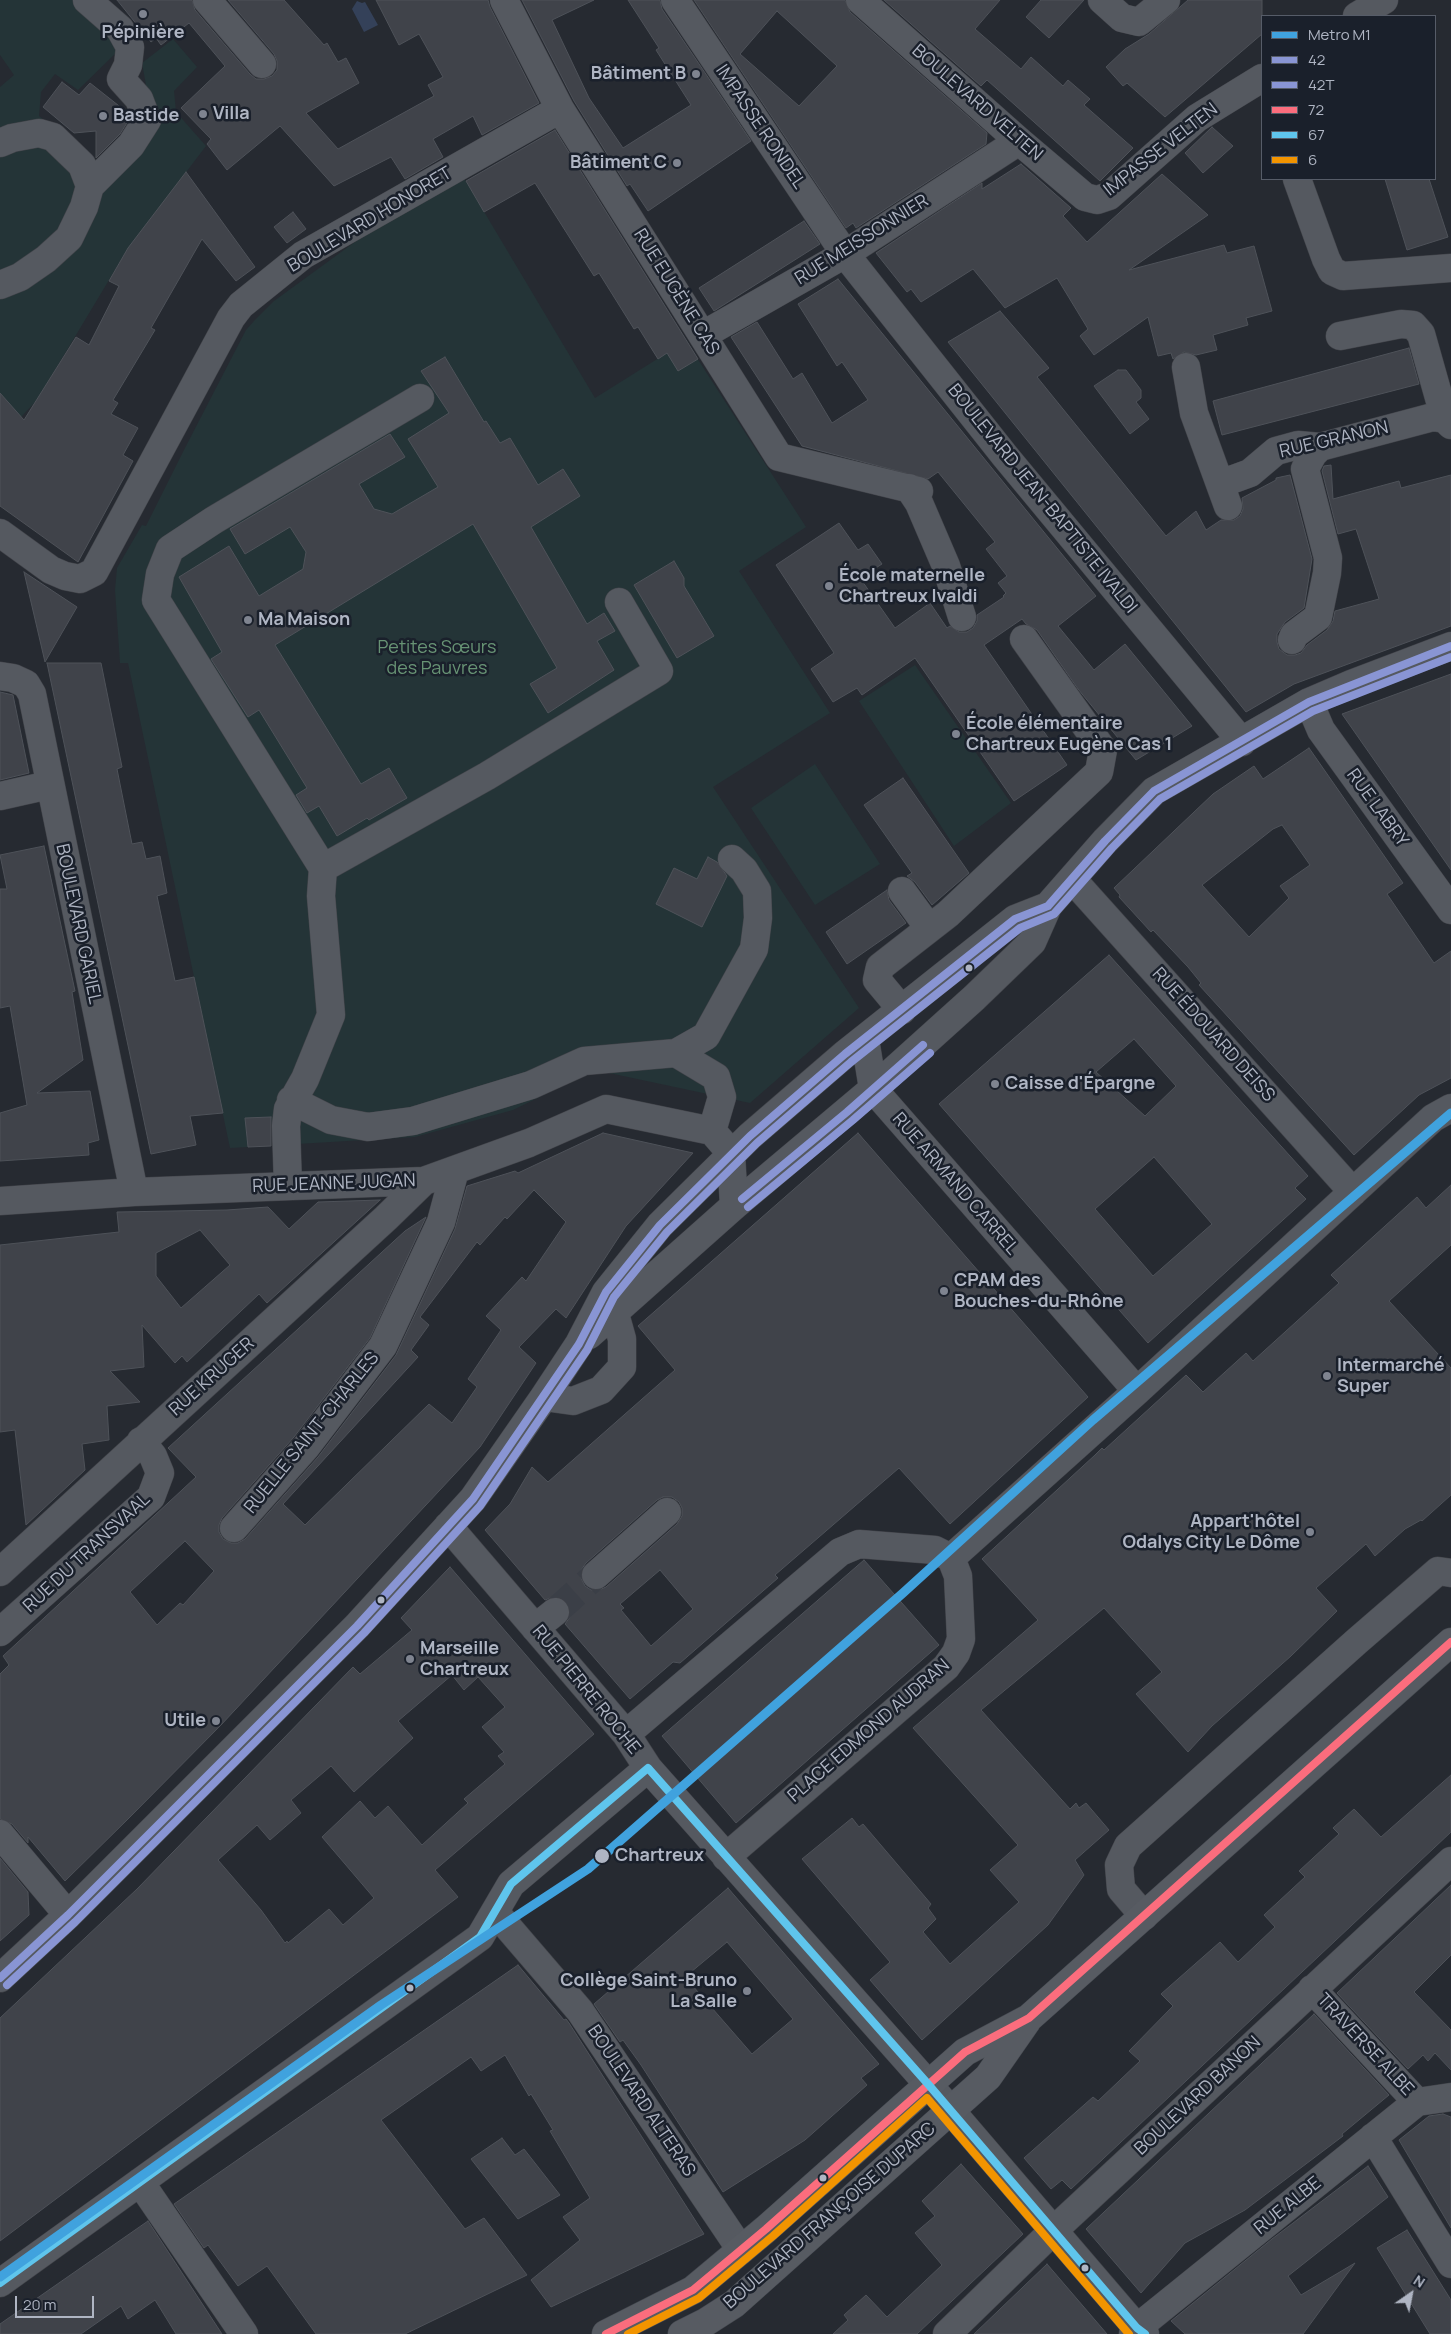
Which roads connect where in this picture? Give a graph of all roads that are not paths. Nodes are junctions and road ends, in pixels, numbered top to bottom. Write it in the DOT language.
graph roads {
  1 [pos="87,0"];
  2 [pos="207,0"];
  3 [pos="504,0"];
  4 [pos="674,0"];
  5 [pos="860,0"];
  6 [pos="1102,0"];
  7 [pos="1166,0"];
  8 [pos="1384,0"];
  9 [pos="1359,15"];
  10 [pos="262,64"];
  11 [pos="1257,81"];
  12 [pos="560,109"];
  13 [pos="1019,141"];
  14 [pos="0,143"];
  15 [pos="1297,180"];
  16 [pos="90,186"];
  17 [pos="1097,200"];
  18 [pos="845,254"];
  19 [pos="1451,268"];
  20 [pos="0,285"];
  21 [pos="703,335"];
  22 [pos="1340,336"];
  23 [pos="1186,367"];
  24 [pos="420,398"];
  25 [pos="1448,422"];
  26 [pos="1320,447"];
  27 [pos="0,533"];
  28 [pos="619,602"];
  29 [pos="962,617"];
  30 [pos="1024,639"];
  31 [pos="1292,640"];
  32 [pos="1451,646"];
  33 [pos="0,676"];
  34 [pos="1309,702"];
  35 [pos="1242,742"];
  36 [pos="49,785"];
  37 [pos="0,796"];
  38 [pos="732,859"];
  39 [pos="323,868"];
  40 [pos="1072,879"];
  41 [pos="902,891"];
  42 [pos="1048,906"];
  43 [pos="1451,910"];
  44 [pos="929,928"];
  45 [pos="902,1010"];
  46 [pos="866,1039"];
  47 [pos="676,1053"];
  48 [pos="873,1089"];
  49 [pos="291,1100"];
  50 [pos="1451,1108"];
  51 [pos="712,1131"];
  52 [pos="731,1154"];
  53 [pos="455,1170"];
  54 [pos="424,1181"];
  55 [pos="288,1186"];
  56 [pos="134,1192"];
  57 [pos="1353,1192"];
  58 [pos="0,1201"];
  59 [pos="734,1206"];
  60 [pos="615,1314"];
  61 [pos="579,1344"];
  62 [pos="1136,1391"];
  63 [pos="544,1397"];
  64 [pos="141,1441"];
  65 [pos="667,1512"];
  66 [pos="448,1526"];
  67 [pos="234,1528"];
  68 [pos="951,1558"];
  69 [pos="0,1572"];
  70 [pos="1451,1573"];
  71 [pos="596,1575"];
  72 [pos="0,1632"];
  73 [pos="1451,1642"];
  74 [pos="626,1734"];
  75 [pos="648,1768"];
  76 [pos="0,1834"];
  77 [pos="726,1857"];
  78 [pos="1451,1861"];
  79 [pos="495,1912"];
  80 [pos="68,1915"];
  81 [pos="1144,1916"];
  82 [pos="0,1978"];
  83 [pos="1312,1989"];
  84 [pos="1029,2018"];
  85 [pos="928,2084"];
  86 [pos="1451,2097"];
  87 [pos="1417,2102"];
  88 [pos="950,2111"];
  89 [pos="1373,2137"];
  90 [pos="140,2182"];
  91 [pos="1054,2231"];
  92 [pos="741,2250"];
  93 [pos="1451,2264"];
  94 [pos="0,2283"];
  95 [pos="1138,2332"];
  96 [pos="244,2334"];
  97 [pos="606,2334"];
  98 [pos="682,2334"];
  99 [pos="947,2334"];
  1 -- 16 [label="street"];
  2 -- 10 [label="street"];
  3 -- 12 [label="street, RUE EUGÈNE CAS"];
  4 -- 18 [label="street, IMPASSE RONDEL"];
  5 -- 13 [label="street, BOULEVARD VELTEN"];
  6 -- 7 [label="street"];
  8 -- 9 [label="street"];
  11 -- 17 [label="street, IMPASSE VELTEN"];
  12 -- 21 [label="street, RUE EUGÈNE CAS"];
  12 -- 27 [label="street, BOULEVARD HONORET"];
  13 -- 17 [label="street, BOULEVARD VELTEN"];
  13 -- 18 [label="street, RUE MEISSONNIER"];
  14 -- 16 [label="street"];
  15 -- 19 [label="street"];
  16 -- 20 [label="street"];
  18 -- 21 [label="street, RUE MEISSONNIER"];
  18 -- 35 [label="street, BOULEVARD JEAN-BAPTISTE IVALDI"];
  21 -- 29 [label="street, RUE EUGÈNE CAS"];
  22 -- 25 [label="street"];
  23 -- 26 [label="street, RUE GRANON"];
  24 -- 39 [label="street"];
  25 -- 26 [label="street, RUE GRANON"];
  26 -- 31 [label="street"];
  28 -- 39 [label="street"];
  30 -- 44 [label="street"];
  32 -- 34 [label="street"];
  33 -- 36 [label="street, BOULEVARD GARIEL"];
  34 -- 35 [label="street"];
  34 -- 43 [label="street, RUE LABRY"];
  35 -- 40 [label="street"];
  36 -- 37 [label="street"];
  36 -- 56 [label="street, BOULEVARD GARIEL"];
  38 -- 47 [label="street"];
  39 -- 49 [label="street"];
  40 -- 42 [label="street"];
  40 -- 57 [label="street, RUE ÉDOUARD DEISS"];
  41 -- 44 [label="street"];
  42 -- 45 [label="street"];
  42 -- 48 [label="street"];
  44 -- 45 [label="street"];
  45 -- 46 [label="street"];
  46 -- 48 [label="street"];
  46 -- 52 [label="street"];
  47 -- 49 [label="street"];
  47 -- 51 [label="street"];
  48 -- 59 [label="street"];
  48 -- 62 [label="street, RUE ARMAND CARREL"];
  49 -- 55 [label="street"];
  50 -- 57 [label="street"];
  51 -- 52 [label="street"];
  51 -- 53 [label="street, RUE JEANNE JUGAN"];
  52 -- 59 [label="street"];
  52 -- 61 [label="street"];
  53 -- 54 [label="street, RUE JEANNE JUGAN"];
  53 -- 67 [label="street, RUELLE SAINT-CHARLES"];
  54 -- 55 [label="street, RUE JEANNE JUGAN"];
  54 -- 64 [label="street, RUE KRUGER"];
  55 -- 56 [label="street, RUE JEANNE JUGAN"];
  56 -- 58 [label="street, RUE JEANNE JUGAN"];
  57 -- 62 [label="street"];
  59 -- 60 [label="street"];
  60 -- 61 [label="street"];
  60 -- 63 [label="street"];
  61 -- 63 [label="street"];
  62 -- 68 [label="street"];
  63 -- 66 [label="street"];
  64 -- 69 [label="street, RUE KRUGER"];
  64 -- 72 [label="street, RUE DU TRANSVAAL"];
  65 -- 71 [label="street"];
  66 -- 74 [label="street, RUE PIERRE ROCHE"];
  66 -- 80 [label="street"];
  68 -- 74 [label="street"];
  68 -- 77 [label="street, PLACE EDMOND AUDRAN"];
  70 -- 81 [label="street"];
  73 -- 81 [label="main road"];
  74 -- 75 [label="street, RUE PIERRE ROCHE"];
  75 -- 77 [label="street, RUE PIERRE ROCHE"];
  75 -- 79 [label="street"];
  76 -- 80 [label="street"];
  77 -- 85 [label="street, RUE PIERRE ROCHE"];
  78 -- 83 [label="street, BOULEVARD BANON"];
  79 -- 90 [label="street"];
  79 -- 92 [label="street, BOULEVARD ALTERAS"];
  80 -- 82 [label="street"];
  81 -- 84 [label="main road"];
  83 -- 87 [label="street, TRAVERSE ALBE"];
  83 -- 91 [label="street, BOULEVARD BANON"];
  84 -- 85 [label="main road, BOULEVARD FRANÇOISE DUPARC"];
  84 -- 88 [label="main road, BOULEVARD FRANÇOISE DUPARC"];
  85 -- 88 [label="street, RUE PIERRE ROCHE"];
  85 -- 92 [label="main road, BOULEVARD FRANÇOISE DUPARC"];
  86 -- 87 [label="street"];
  87 -- 89 [label="street, RUE ALBE"];
  88 -- 91 [label="street, RUE PIERRE ROCHE"];
  88 -- 98 [label="main road, BOULEVARD FRANÇOISE DUPARC"];
  89 -- 93 [label="street"];
  89 -- 95 [label="street, RUE ALBE"];
  90 -- 94 [label="street"];
  90 -- 96 [label="street"];
  91 -- 95 [label="street, RUE PIERRE ROCHE"];
  91 -- 99 [label="street, BOULEVARD BANON"];
  92 -- 97 [label="main road, BOULEVARD FRANÇOISE DUPARC"];
}
